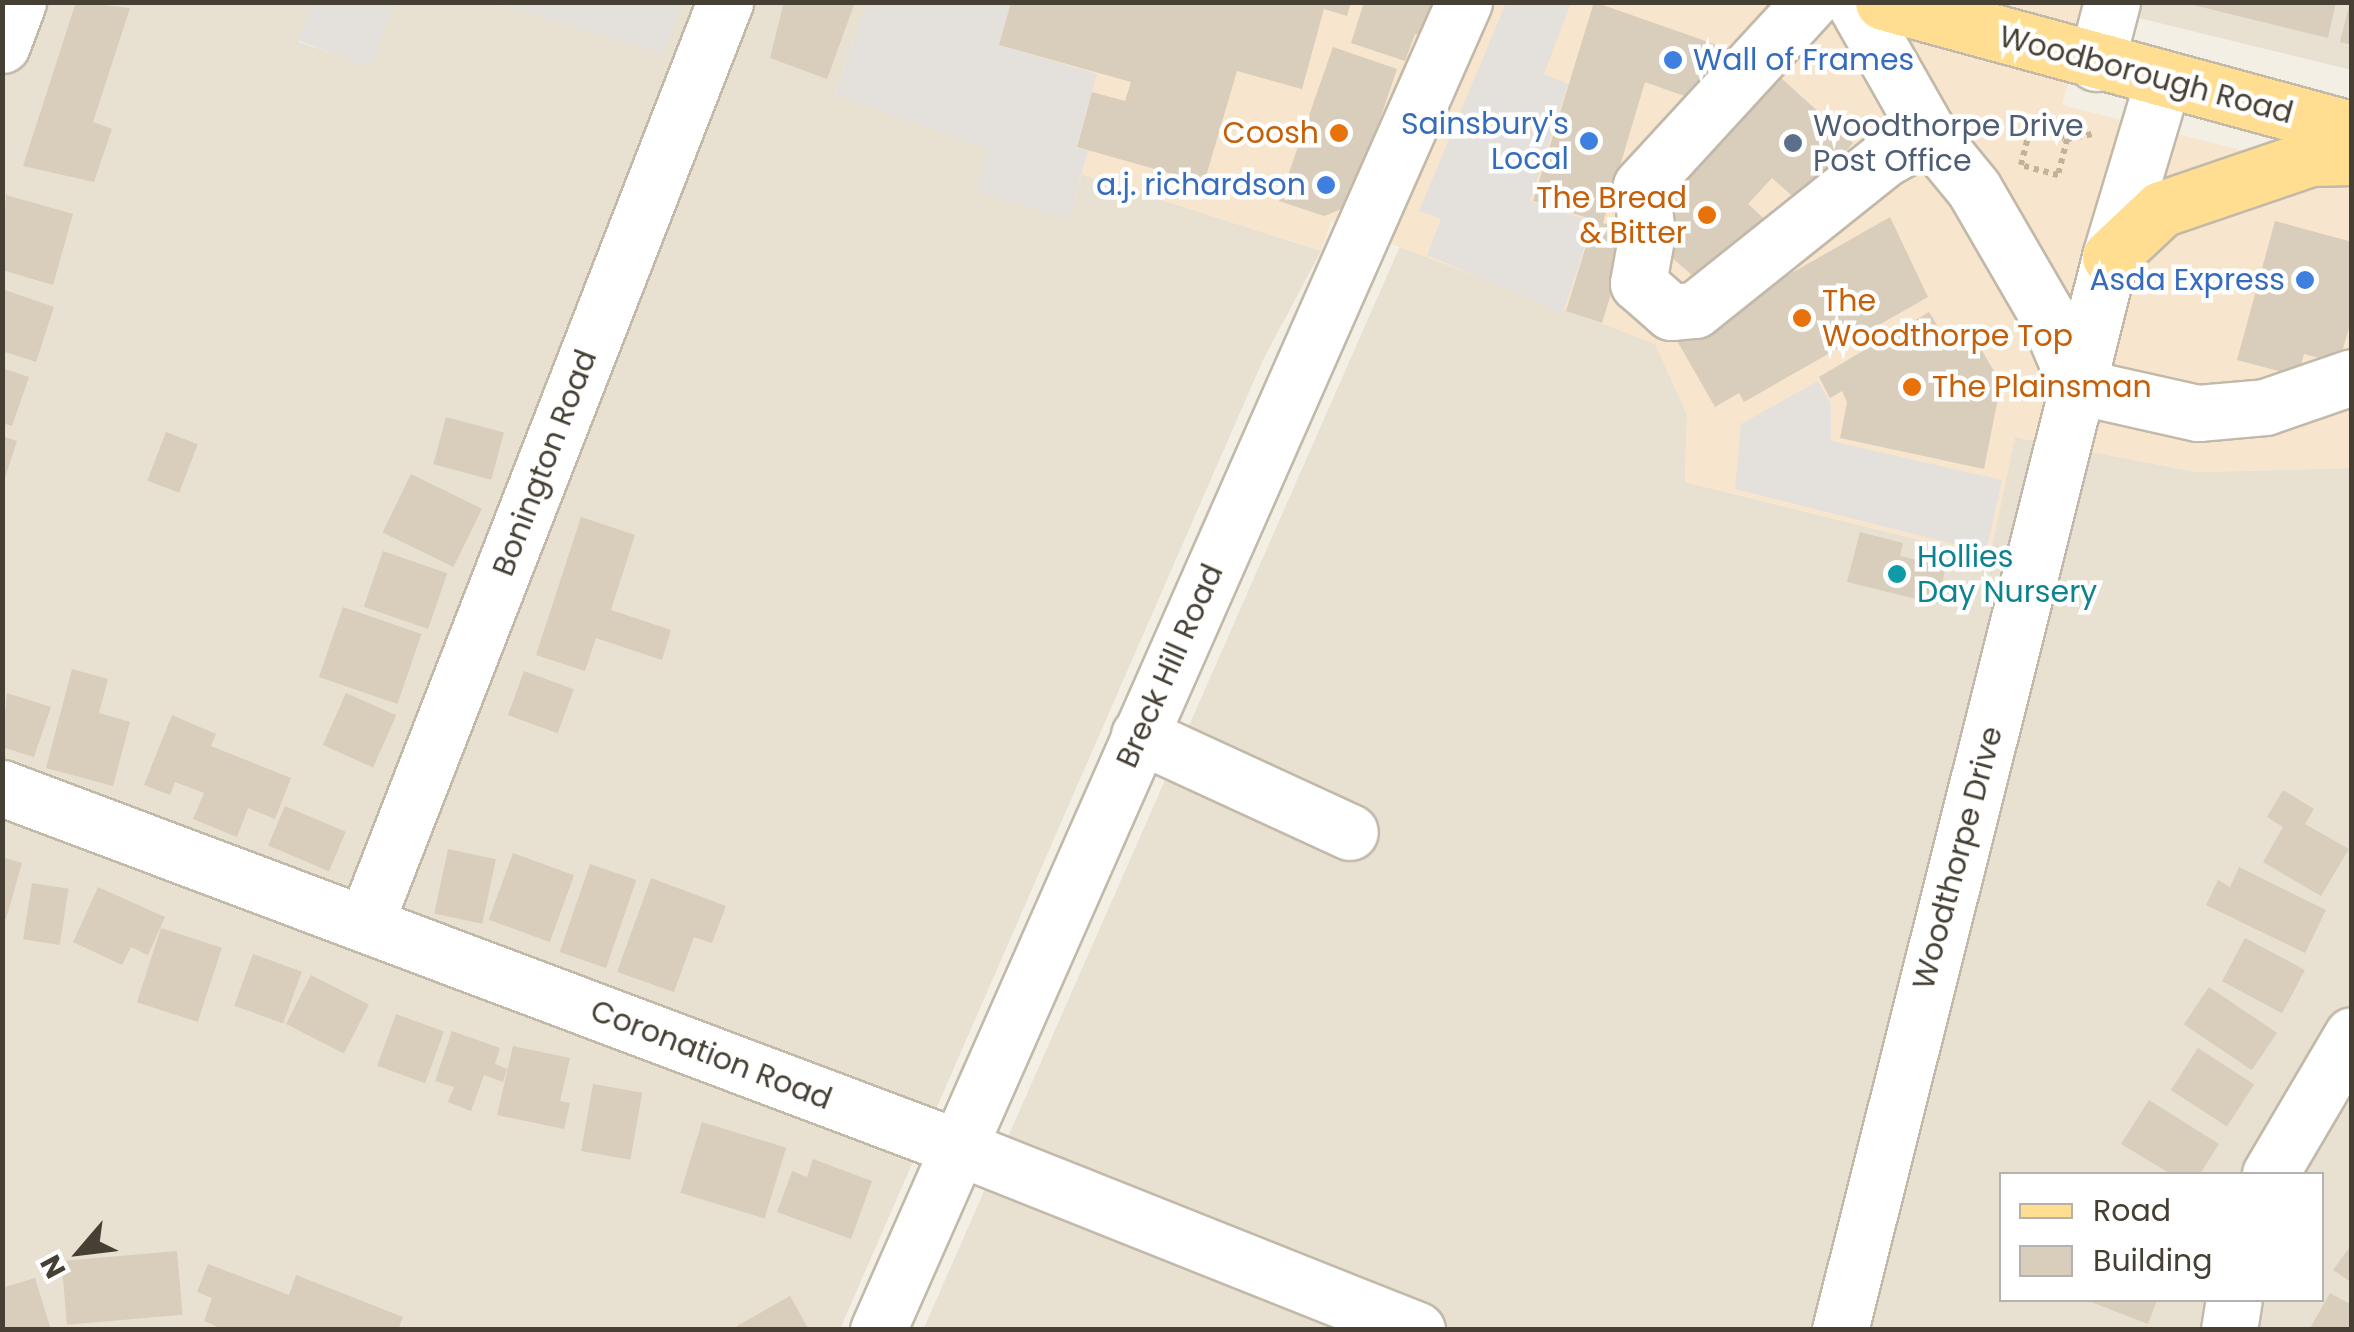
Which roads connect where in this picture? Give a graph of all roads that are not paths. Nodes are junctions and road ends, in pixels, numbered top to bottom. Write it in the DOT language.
graph roads {
  1 [pos="18,2"];
  2 [pos="725,2"];
  3 [pos="1464,2"];
  4 [pos="1810,2"];
  5 [pos="1854,2"];
  6 [pos="1883,2"];
  7 [pos="2112,2"];
  8 [pos="2,46"];
  9 [pos="2096,64"];
  10 [pos="2163,80"];
  11 [pos="2352,128"];
  12 [pos="1929,134"];
  13 [pos="2352,158"];
  14 [pos="2110,258"];
  15 [pos="2352,377"];
  16 [pos="2077,386"];
  17 [pos="1139,735"];
  18 [pos="2,788"];
  19 [pos="1350,832"];
  20 [pos="365,924"];
  21 [pos="2352,1035"];
  22 [pos="960,1148"];
  23 [pos="2273,1168"];
  24 [pos="2234,1302"];
  25 [pos="878,1330"];
  26 [pos="1417,1330"];
  27 [pos="1840,1330"];
  28 [pos="2229,1330"];
  1 -- 8 [label="street"];
  2 -- 20 [label="street, Bonington Road"];
  3 -- 17 [label="street, Breck Hill Road"];
  4 -- 12 [label="street"];
  5 -- 12 [label="street"];
  6 -- 9 [label="main road, Woodborough Road"];
  7 -- 9 [label="street"];
  9 -- 10 [label="main road, Woodborough Road"];
  10 -- 11 [label="main road, Woodborough Road"];
  10 -- 14 [label="street, Woodthorpe Drive"];
  12 -- 16 [label="street"];
  13 -- 14 [label="main road, Woodborough Road"];
  14 -- 16 [label="street, Woodthorpe Drive"];
  15 -- 16 [label="street"];
  16 -- 27 [label="street, Woodthorpe Drive"];
  17 -- 19 [label="street"];
  17 -- 22 [label="street, Breck Hill Road"];
  18 -- 20 [label="street, Coronation Road"];
  20 -- 22 [label="street, Coronation Road"];
  21 -- 23 [label="street"];
  22 -- 25 [label="street, Breck Hill Road"];
  22 -- 26 [label="street, Coronation Road"];
  24 -- 28 [label="street"];
}
